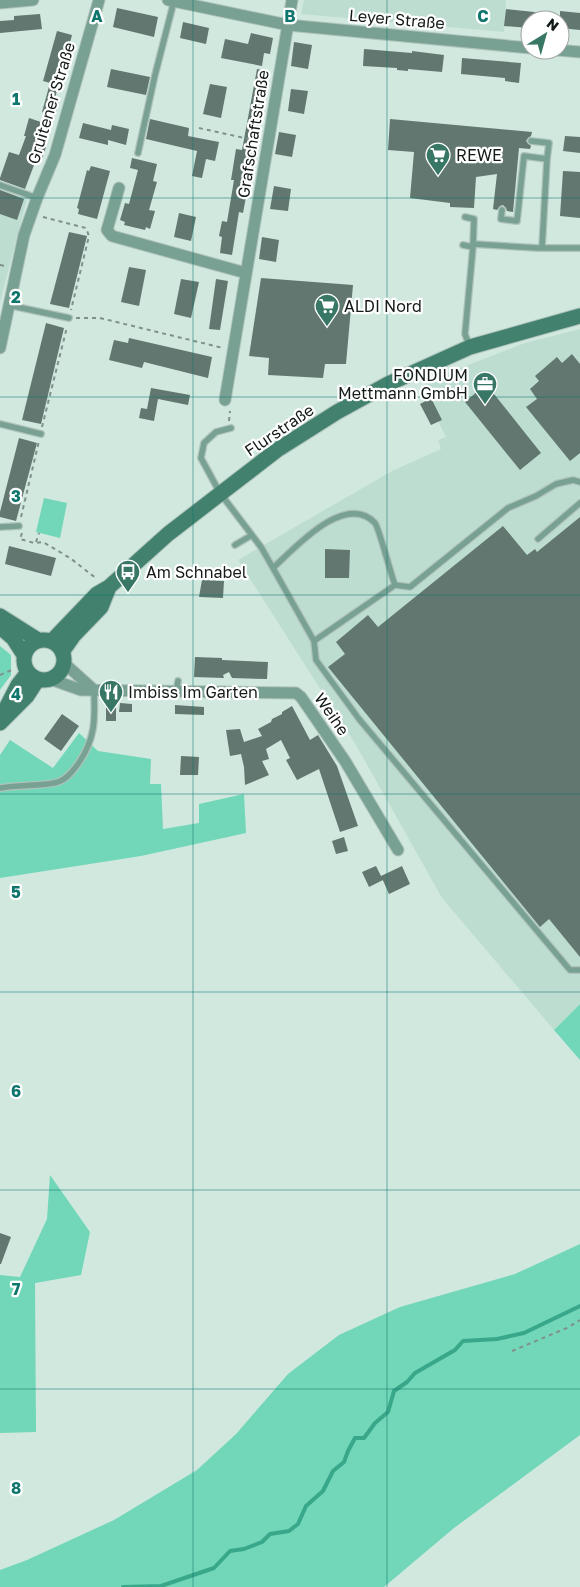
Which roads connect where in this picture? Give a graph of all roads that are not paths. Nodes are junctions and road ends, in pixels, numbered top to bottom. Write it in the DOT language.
graph roads {
  1 [pos="33,0"];
  2 [pos="99,0"];
  3 [pos="292,0"];
  4 [pos="171,1"];
  5 [pos="0,3"];
  6 [pos="288,25"];
  7 [pos="520,47"];
  8 [pos="531,141"];
  9 [pos="138,153"];
  10 [pos="547,158"];
  11 [pos="0,185"];
  12 [pos="119,188"];
  13 [pos="37,198"];
  14 [pos="502,210"];
  15 [pos="465,217"];
  16 [pos="463,245"];
  17 [pos="473,245"];
  18 [pos="580,248"];
  19 [pos="539,250"];
  20 [pos="246,273"];
  21 [pos="8,305"];
  22 [pos="580,316"];
  23 [pos="69,318"];
  24 [pos="2,326"];
  25 [pos="470,347"];
  26 [pos="0,348"];
  27 [pos="225,400"];
  28 [pos="0,424"];
  29 [pos="231,428"];
  30 [pos="41,434"];
  31 [pos="196,442"];
  32 [pos="204,443"];
  33 [pos="208,469"];
  34 [pos="200,470"];
  35 [pos="580,482"];
  36 [pos="220,493"];
  37 [pos="580,503"];
  38 [pos="19,526"];
  39 [pos="0,527"];
  40 [pos="252,535"];
  41 [pos="538,538"];
  42 [pos="235,545"];
  43 [pos="273,568"];
  44 [pos="394,585"];
  45 [pos="0,616"];
  46 [pos="0,627"];
  47 [pos="314,641"];
  48 [pos="54,649"];
  49 [pos="24,655"];
  50 [pos="33,675"];
  51 [pos="94,690"];
  52 [pos="0,722"];
  53 [pos="0,788"];
  54 [pos="398,850"];
  55 [pos="580,970"];
  1 -- 5 [label="street"];
  2 -- 13 [label="street, Gruitener Straße"];
  3 -- 6 [label="street, Grafschaftstraße"];
  4 -- 6 [label="street, Leyer Straße"];
  4 -- 9 [label="lane, Leyer Straße"];
  6 -- 7 [label="street, Leyer Straße"];
  6 -- 20 [label="street, Grafschaftstraße"];
  8 -- 10 [label="lane"];
  10 -- 14 [label="lane"];
  10 -- 19 [label="lane"];
  11 -- 13 [label="lane"];
  12 -- 20 [label="street"];
  13 -- 21 [label="street, Gruitener Straße"];
  15 -- 17 [label="lane"];
  16 -- 17 [label="lane"];
  17 -- 19 [label="lane"];
  17 -- 25 [label="lane"];
  18 -- 19 [label="lane"];
  20 -- 27 [label="street, Grafschaftstraße"];
  21 -- 23 [label="lane"];
  21 -- 24 [label="street, Gruitener Straße"];
  22 -- 25 [label="main road, Flurstraße"];
  24 -- 26 [label="street, Gruitener Straße"];
  25 -- 36 [label="main road, Flurstraße"];
  28 -- 30 [label="lane"];
  29 -- 32 [label="lane"];
  31 -- 32 [label="lane"];
  32 -- 33 [label="lane"];
  33 -- 34 [label="lane"];
  33 -- 36 [label="lane"];
  35 -- 44 [label="lane"];
  36 -- 40 [label="lane"];
  36 -- 48 [label="main road, Flurstraße"];
  37 -- 41 [label="lane"];
  38 -- 39 [label="lane"];
  40 -- 42 [label="lane"];
  40 -- 43 [label="lane"];
  43 -- 44 [label="lane"];
  43 -- 47 [label="lane"];
  44 -- 47 [label="lane"];
  45 -- 48 [label="main road"];
  46 -- 49 [label="main road"];
  47 -- 55 [label="lane"];
  48 -- 49 [label="main road"];
  48 -- 50 [label="main road"];
  48 -- 51 [label="street"];
  49 -- 50 [label="main road"];
  50 -- 51 [label="street, Weihe"];
  50 -- 52 [label="main road"];
  51 -- 53 [label="lane"];
  51 -- 54 [label="street, Weihe"];
}
